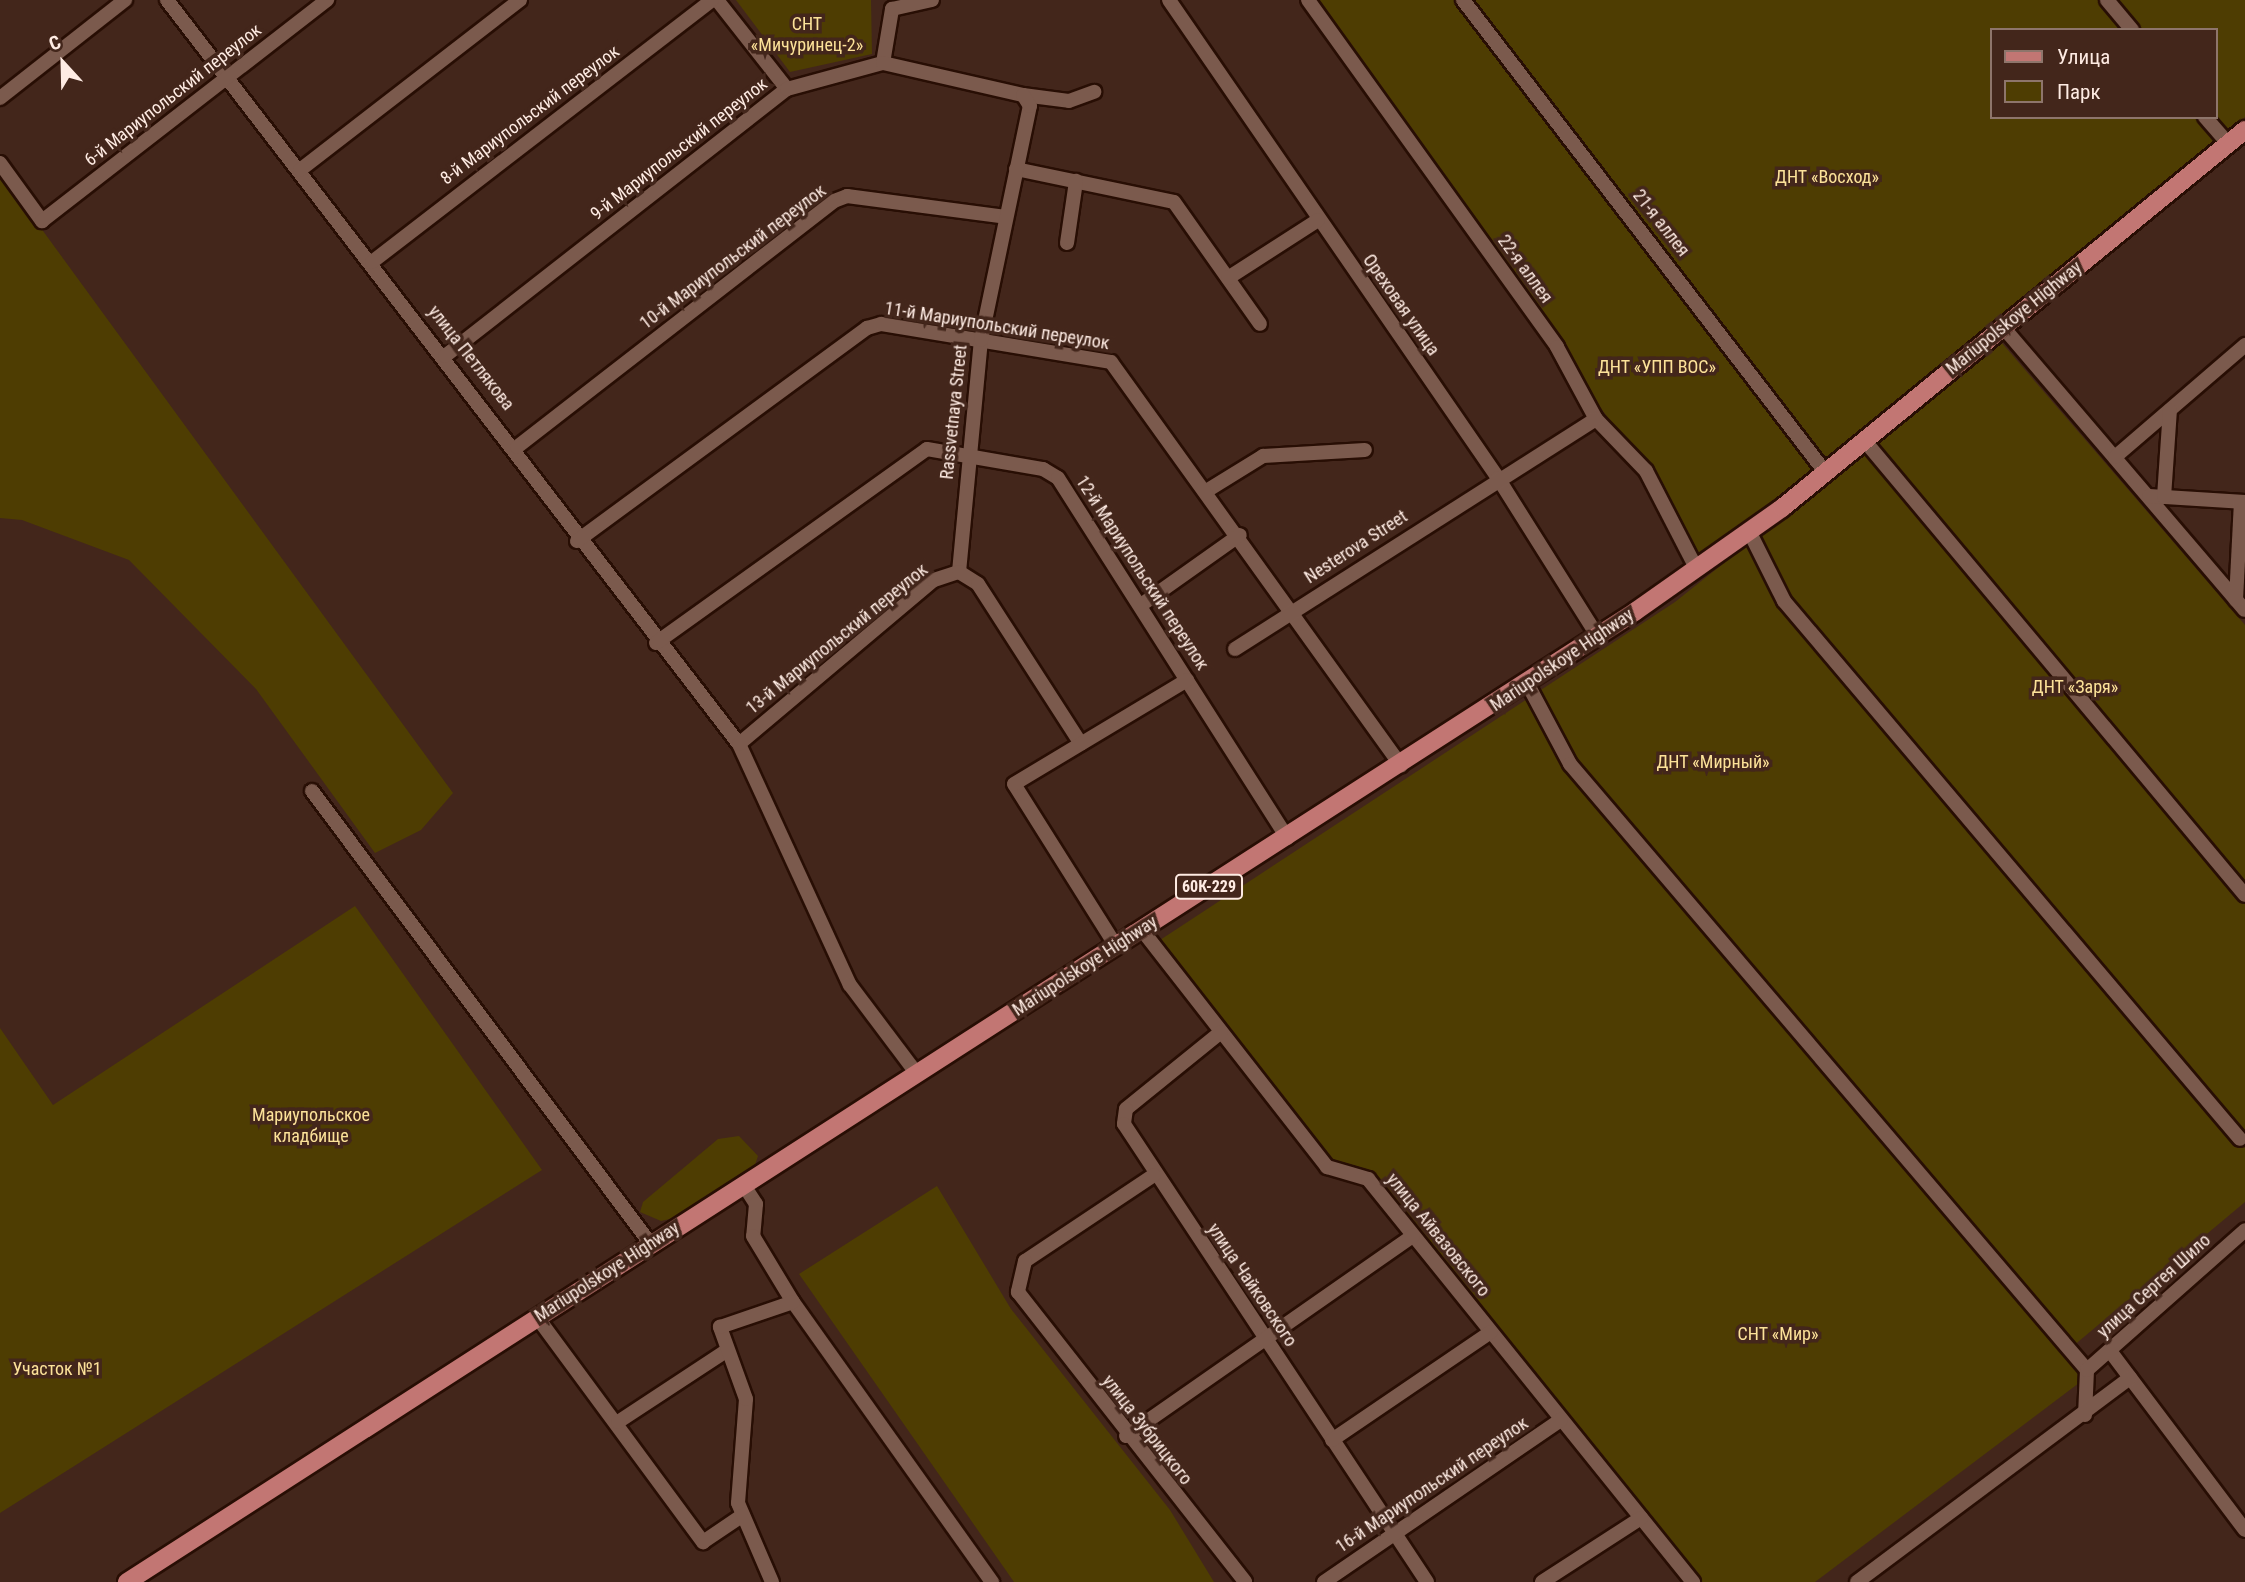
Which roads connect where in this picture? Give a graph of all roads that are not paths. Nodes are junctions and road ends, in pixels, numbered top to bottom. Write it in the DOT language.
graph roads {
  1 [pos="125,0"];
  2 [pos="167,0"];
  3 [pos="327,0"];
  4 [pos="520,0"];
  5 [pos="715,0"];
  6 [pos="932,0"];
  7 [pos="1169,0"];
  8 [pos="1308,0"];
  9 [pos="1463,0"];
  10 [pos="2107,0"];
  11 [pos="2130,28"];
  12 [pos="883,62"];
  13 [pos="227,77"];
  14 [pos="787,89"];
  15 [pos="1094,92"];
  16 [pos="1023,95"];
  17 [pos="0,98"];
  18 [pos="2207,119"];
  19 [pos="2245,130"];
  20 [pos="2225,140"];
  21 [pos="0,163"];
  22 [pos="1016,169"];
  23 [pos="300,170"];
  24 [pos="1076,181"];
  25 [pos="1006,217"];
  26 [pos="1318,220"];
  27 [pos="1068,243"];
  28 [pos="372,261"];
  29 [pos="1228,278"];
  30 [pos="1260,324"];
  31 [pos="2003,327"];
  32 [pos="981,340"];
  33 [pos="2245,345"];
  34 [pos="445,356"];
  35 [pos="2170,410"];
  36 [pos="1596,419"];
  37 [pos="1864,440"];
  38 [pos="517,447"];
  39 [pos="1364,450"];
  40 [pos="967,452"];
  41 [pos="2115,457"];
  42 [pos="1825,472"];
  43 [pos="1498,478"];
  44 [pos="1208,489"];
  45 [pos="2156,497"];
  46 [pos="2243,502"];
  47 [pos="1749,531"];
  48 [pos="1240,535"];
  49 [pos="577,541"];
  50 [pos="1696,568"];
  51 [pos="960,572"];
  52 [pos="1141,605"];
  53 [pos="2241,605"];
  54 [pos="1293,611"];
  55 [pos="1597,635"];
  56 [pos="656,643"];
  57 [pos="1235,649"];
  58 [pos="1187,680"];
  59 [pos="1527,683"];
  60 [pos="739,744"];
  61 [pos="1081,744"];
  62 [pos="1401,766"];
  63 [pos="312,791"];
  64 [pos="1287,838"];
  65 [pos="2245,895"];
  66 [pos="1142,930"];
  67 [pos="1116,946"];
  68 [pos="1221,1032"];
  69 [pos="917,1074"];
  70 [pos="2240,1139"];
  71 [pos="1154,1175"];
  72 [pos="743,1184"];
  73 [pos="2245,1230"];
  74 [pos="1413,1236"];
  75 [pos="650,1243"];
  76 [pos="793,1302"];
  77 [pos="537,1317"];
  78 [pos="1491,1332"];
  79 [pos="1264,1335"];
  80 [pos="726,1351"];
  81 [pos="2110,1351"];
  82 [pos="2087,1370"];
  83 [pos="2130,1378"];
  84 [pos="2085,1415"];
  85 [pos="1562,1420"];
  86 [pos="618,1422"];
  87 [pos="1126,1436"];
  88 [pos="1332,1440"];
  89 [pos="743,1515"];
  90 [pos="1641,1518"];
  91 [pos="2245,1530"];
  92 [pos="1395,1534"];
  93 [pos="987,1580"];
  94 [pos="127,1582"];
  95 [pos="772,1582"];
  96 [pos="1245,1582"];
  97 [pos="1324,1582"];
  98 [pos="1427,1582"];
  99 [pos="1542,1582"];
  100 [pos="1693,1582"];
  101 [pos="1857,1582"];
  1 -- 17 [label="street"];
  2 -- 13 [label="street, улица Петлякова"];
  3 -- 13 [label="street, 6-й Мариупольский переулок"];
  4 -- 23 [label="street"];
  5 -- 14 [label="street"];
  5 -- 28 [label="street, 8-й Мариупольский переулок"];
  6 -- 12 [label="street"];
  7 -- 26 [label="street, Ореховая улица"];
  8 -- 36 [label="street, 22-я аллея"];
  9 -- 42 [label="street, 21-я аллея"];
  10 -- 11 [label="street"];
  12 -- 14 [label="street, 9-й Мариупольский переулок"];
  12 -- 16 [label="street, 9-й Мариупольский переулок"];
  13 -- 21 [label="street, 6-й Мариупольский переулок"];
  13 -- 23 [label="street, улица Петлякова"];
  14 -- 34 [label="street, 9-й Мариупольский переулок"];
  15 -- 16 [label="street, 9-й Мариупольский переулок"];
  16 -- 22 [label="street, Rassvetnaya Street"];
  18 -- 20 [label="street"];
  19 -- 20 [label="main road, Mariupolskoye Highway / 60К-229"];
  20 -- 31 [label="main road, Mariupolskoye Highway / 60К-229"];
  22 -- 24 [label="street"];
  22 -- 25 [label="street, Rassvetnaya Street"];
  23 -- 28 [label="street, улица Петлякова"];
  24 -- 27 [label="street"];
  24 -- 29 [label="street"];
  25 -- 32 [label="street, Rassvetnaya Street"];
  25 -- 38 [label="street, 10-й Мариупольский переулок"];
  26 -- 29 [label="street"];
  26 -- 43 [label="street, Ореховая улица"];
  28 -- 34 [label="street, улица Петлякова"];
  29 -- 30 [label="street"];
  31 -- 37 [label="main road, Mariupolskoye Highway / 60К-229"];
  31 -- 41 [label="street"];
  32 -- 40 [label="street, Rassvetnaya Street"];
  32 -- 44 [label="street, 11-й Мариупольский переулок"];
  32 -- 49 [label="street, 11-й Мариупольский переулок"];
  33 -- 35 [label="street"];
  34 -- 38 [label="street, улица Петлякова"];
  35 -- 41 [label="street"];
  35 -- 45 [label="street"];
  36 -- 43 [label="street, Nesterova Street"];
  36 -- 50 [label="street, 22-я аллея"];
  37 -- 42 [label="main road, Mariupolskoye Highway / 60К-229"];
  37 -- 65 [label="street"];
  38 -- 49 [label="street, улица Петлякова"];
  39 -- 44 [label="street"];
  40 -- 51 [label="street, Rassvetnaya Street"];
  40 -- 52 [label="street, 12-й Мариупольский переулок"];
  40 -- 56 [label="street, 12-й Мариупольский переулок"];
  41 -- 45 [label="street"];
  42 -- 47 [label="main road, Mariupolskoye Highway / 60К-229"];
  43 -- 54 [label="street, Nesterova Street"];
  43 -- 55 [label="street, Ореховая улица"];
  44 -- 48 [label="street, 11-й Мариупольский переулок"];
  45 -- 46 [label="street"];
  45 -- 53 [label="street"];
  46 -- 53 [label="street"];
  47 -- 50 [label="main road, Mariupolskoye Highway / 60К-229"];
  47 -- 70 [label="street"];
  48 -- 52 [label="street"];
  48 -- 54 [label="street, 11-й Мариупольский переулок"];
  49 -- 56 [label="street, улица Петлякова"];
  50 -- 55 [label="main road, Mariupolskoye Highway / 60К-229"];
  51 -- 60 [label="street, 13-й Мариупольский переулок"];
  51 -- 61 [label="street"];
  52 -- 58 [label="street, 12-й Мариупольский переулок"];
  54 -- 57 [label="street, Nesterova Street"];
  54 -- 62 [label="street, 11-й Мариупольский переулок"];
  55 -- 59 [label="main road, Mariupolskoye Highway / 60К-229"];
  56 -- 60 [label="street, улица Петлякова"];
  58 -- 61 [label="street"];
  58 -- 64 [label="street, 12-й Мариупольский переулок"];
  59 -- 62 [label="main road, Mariupolskoye Highway / 60К-229"];
  59 -- 82 [label="street"];
  60 -- 69 [label="street, улица Петлякова"];
  61 -- 67 [label="street"];
  62 -- 64 [label="main road, Mariupolskoye Highway / 60К-229"];
  63 -- 75 [label="street"];
  64 -- 66 [label="main road, Mariupolskoye Highway / 60К-229"];
  66 -- 67 [label="main road, Mariupolskoye Highway / 60К-229"];
  66 -- 68 [label="street, улица Айвазовского"];
  67 -- 69 [label="main road, Mariupolskoye Highway / 60К-229"];
  68 -- 71 [label="street, улица Чайковского"];
  68 -- 74 [label="street, улица Айвазовского"];
  69 -- 72 [label="main road, Mariupolskoye Highway / 60К-229"];
  71 -- 79 [label="street, улица Чайковского"];
  71 -- 87 [label="street, улица Зубрицкого"];
  72 -- 75 [label="main road, Mariupolskoye Highway / 60К-229"];
  72 -- 76 [label="street"];
  73 -- 81 [label="street, улица Сергея Шило"];
  74 -- 78 [label="street, улица Айвазовского"];
  74 -- 79 [label="street"];
  75 -- 77 [label="main road, Mariupolskoye Highway / 60К-229"];
  76 -- 80 [label="street"];
  76 -- 93 [label="street"];
  77 -- 86 [label="street"];
  77 -- 94 [label="main road, Mariupolskoye Highway / 60К-229"];
  78 -- 85 [label="street, улица Айвазовского"];
  78 -- 88 [label="street"];
  79 -- 87 [label="street"];
  79 -- 88 [label="street, улица Чайковского"];
  80 -- 86 [label="street"];
  80 -- 89 [label="street"];
  81 -- 82 [label="street, улица Сергея Шило"];
  81 -- 83 [label="street"];
  82 -- 84 [label="street"];
  83 -- 84 [label="street"];
  83 -- 91 [label="street"];
  84 -- 101 [label="street"];
  85 -- 90 [label="street, улица Айвазовского"];
  85 -- 92 [label="street, 16-й Мариупольский переулок"];
  86 -- 89 [label="street"];
  87 -- 96 [label="street, улица Зубрицкого"];
  88 -- 92 [label="street, улица Чайковского"];
  89 -- 95 [label="street"];
  90 -- 99 [label="street"];
  90 -- 100 [label="street, улица Айвазовского"];
  92 -- 97 [label="street, 16-й Мариупольский переулок"];
  92 -- 98 [label="street, улица Чайковского"];
}
